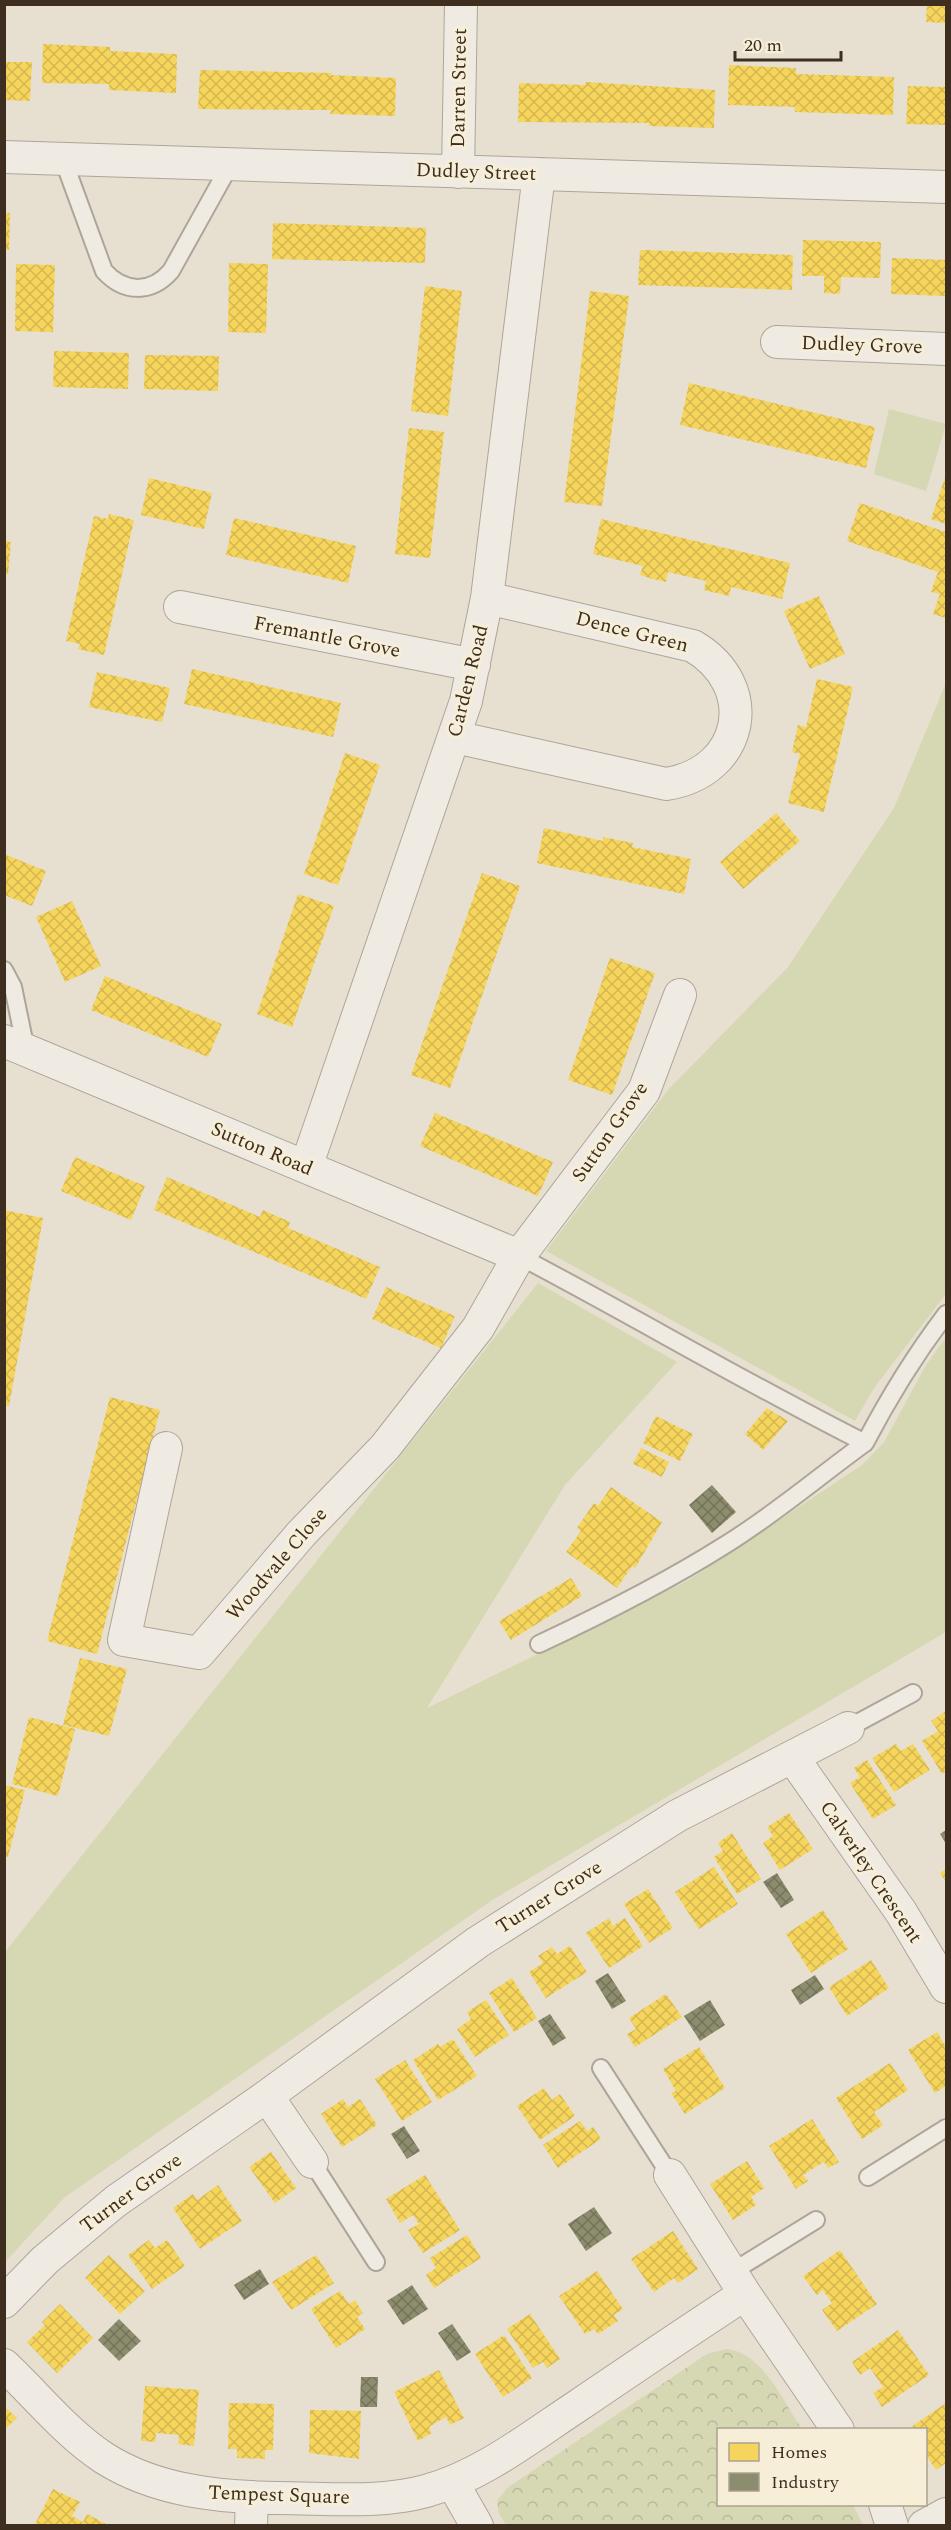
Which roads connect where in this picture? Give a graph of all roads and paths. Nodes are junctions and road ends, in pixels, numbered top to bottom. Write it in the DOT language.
graph roads {
  1 [pos="461,4"];
  2 [pos="4,157"];
  3 [pos="63,159"];
  4 [pos="230,165"];
  5 [pos="458,172"];
  6 [pos="539,174"];
  7 [pos="946,188"];
  8 [pos="777,342"];
  9 [pos="946,349"];
  10 [pos="487,598"];
  11 [pos="180,607"];
  12 [pos="474,665"];
  13 [pos="455,737"];
  14 [pos="4,970"];
  15 [pos="680,995"];
  16 [pos="15,1045"];
  17 [pos="306,1167"];
  18 [pos="519,1256"];
  19 [pos="946,1314"];
  20 [pos="865,1443"];
  21 [pos="166,1448"];
  22 [pos="539,1644"];
  23 [pos="913,1693"];
  24 [pos="848,1728"];
  25 [pos="793,1758"];
  26 [pos="946,1987"];
  27 [pos="601,2068"];
  28 [pos="267,2096"];
  29 [pos="946,2128"];
  30 [pos="312,2162"];
  31 [pos="670,2175"];
  32 [pos="868,2177"];
  33 [pos="816,2220"];
  34 [pos="376,2262"];
  35 [pos="739,2283"];
  36 [pos="4,2302"];
  37 [pos="4,2365"];
  38 [pos="837,2428"];
  39 [pos="452,2482"];
  40 [pos="885,2506"];
  41 [pos="251,2511"];
  42 [pos="946,2514"];
  43 [pos="477,2526"];
  44 [pos="892,2526"];
  45 [pos="924,2526"];
  1 -- 5 [label="street, Darren Street"];
  2 -- 3 [label="street, Dudley Street"];
  3 -- 4 [label="street, Dudley Street"];
  3 -- 4 [label="lane"];
  4 -- 5 [label="street, Dudley Street"];
  5 -- 6 [label="street, Dudley Street"];
  6 -- 7 [label="street, Dudley Street"];
  6 -- 10 [label="street, Carden Road"];
  8 -- 9 [label="street, Dudley Grove"];
  10 -- 12 [label="street, Carden Road"];
  10 -- 13 [label="street, Dence Green"];
  11 -- 12 [label="street, Fremantle Grove"];
  12 -- 13 [label="street, Carden Road"];
  13 -- 17 [label="street, Carden Road"];
  14 -- 16 [label="lane"];
  15 -- 18 [label="street, Sutton Grove"];
  16 -- 17 [label="street, Sutton Road"];
  17 -- 18 [label="street, Sutton Road"];
  18 -- 20 [label="lane"];
  18 -- 21 [label="street, Woodvale Close"];
  19 -- 20 [label="lane"];
  20 -- 22 [label="lane"];
  23 -- 24 [label="lane"];
  24 -- 25 [label="street, Turner Grove"];
  25 -- 26 [label="street, Calverley Crescent"];
  25 -- 28 [label="street, Turner Grove"];
  27 -- 31 [label="lane"];
  28 -- 30 [label="street"];
  28 -- 36 [label="street, Turner Grove"];
  29 -- 32 [label="lane"];
  30 -- 34 [label="lane"];
  31 -- 35 [label="street"];
  33 -- 35 [label="lane"];
  35 -- 38 [label="street"];
  35 -- 39 [label="street, Tempest Square"];
  37 -- 41 [label="street, Tempest Square"];
  39 -- 41 [label="street, Tempest Square"];
  39 -- 43 [label="street"];
  40 -- 44 [label="street"];
  42 -- 45 [label="street"];
}
